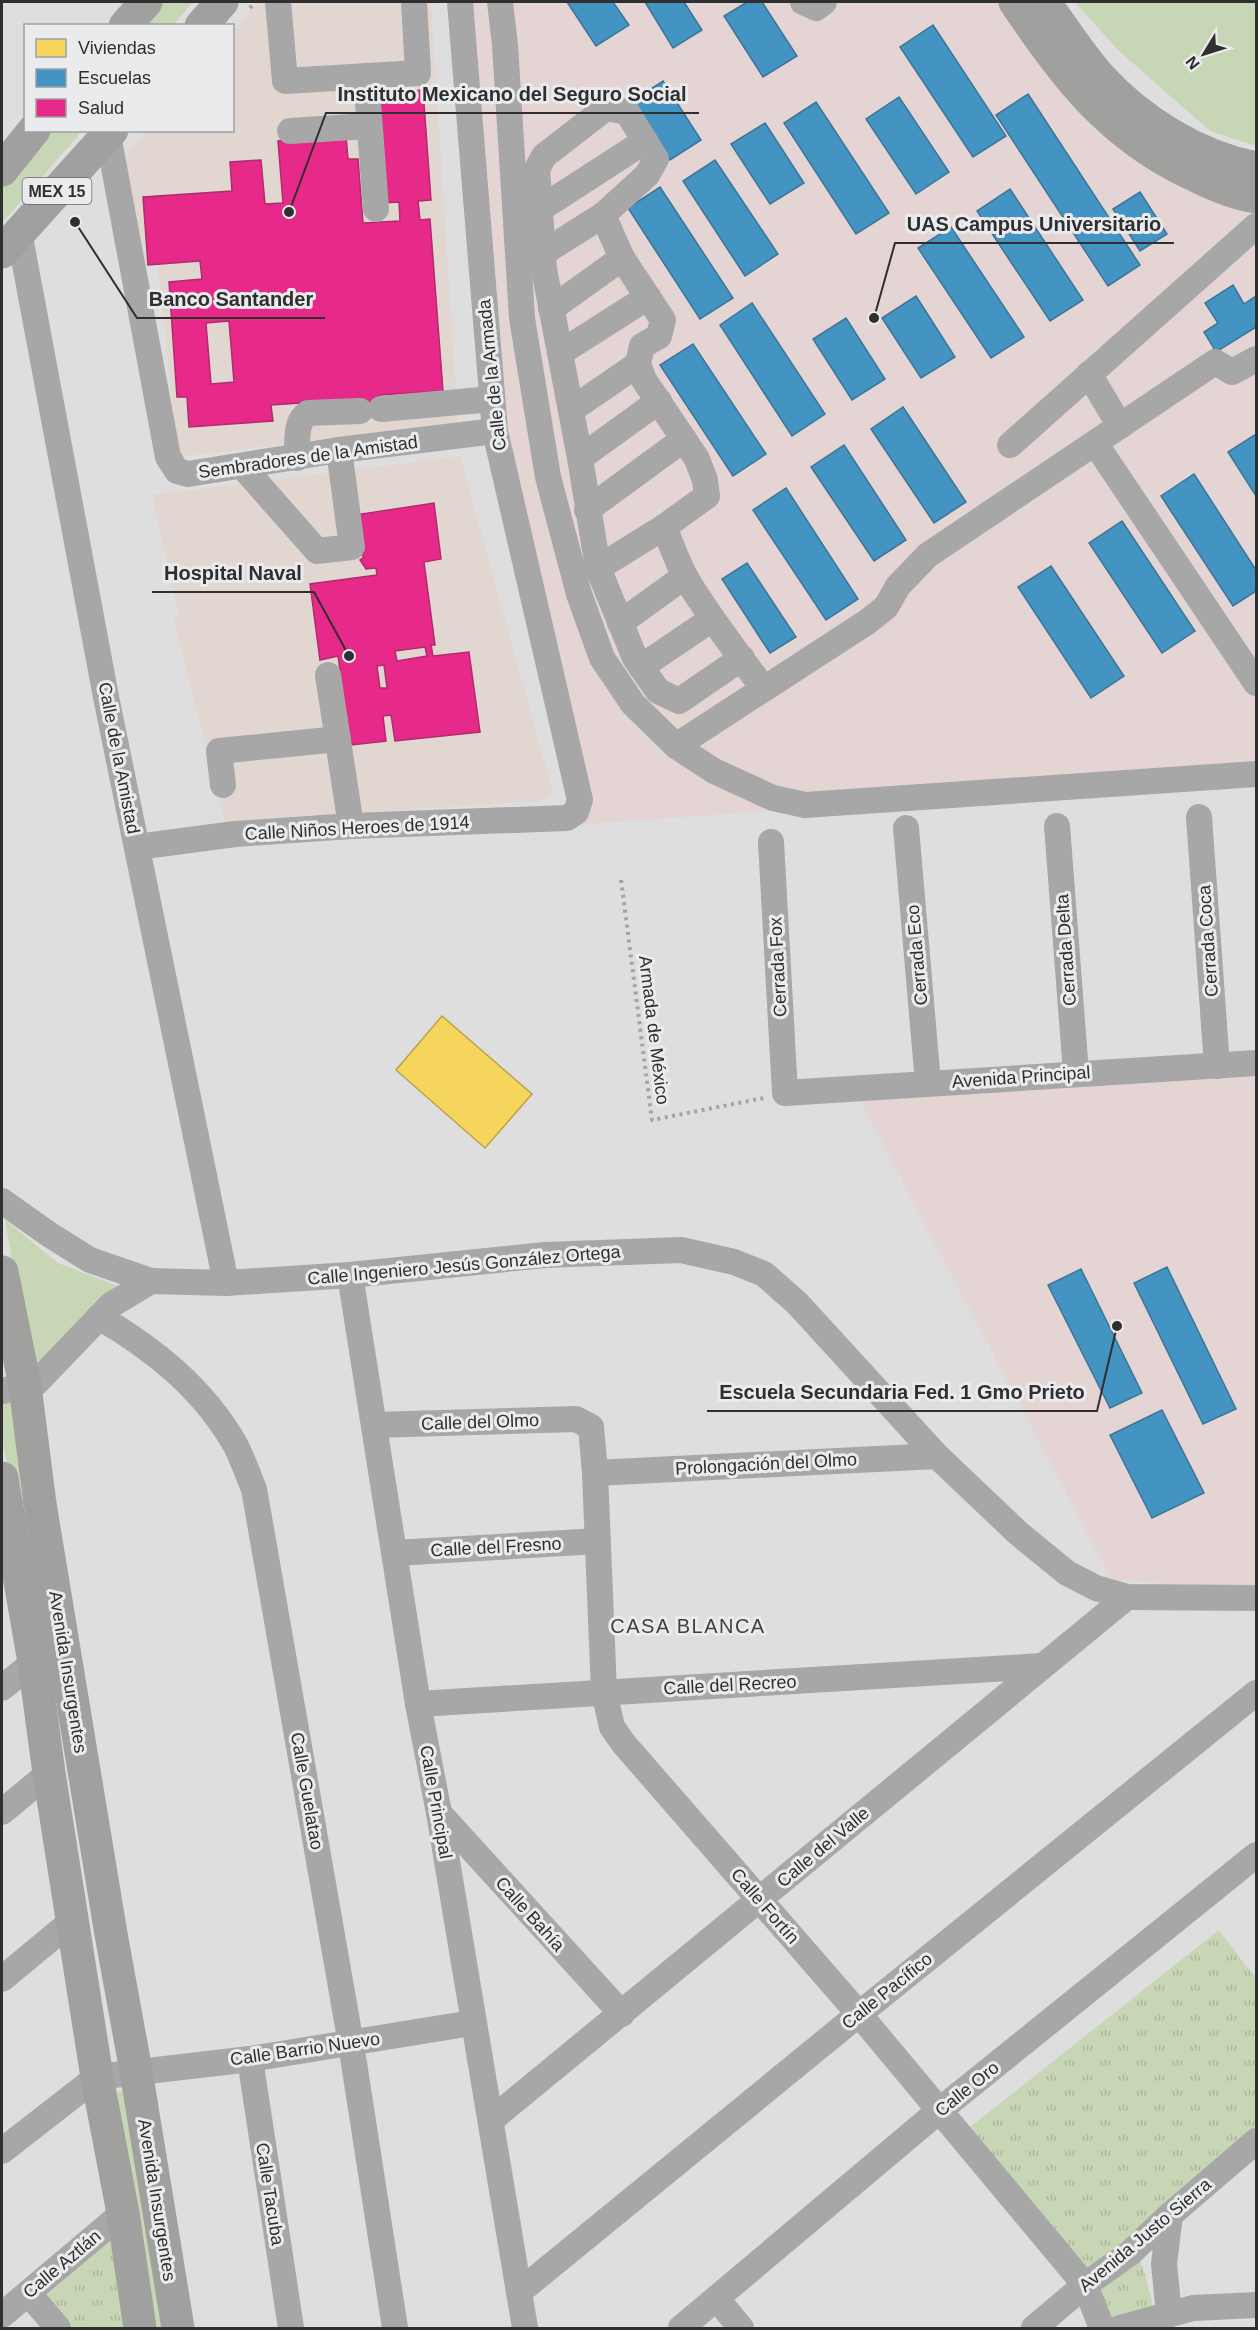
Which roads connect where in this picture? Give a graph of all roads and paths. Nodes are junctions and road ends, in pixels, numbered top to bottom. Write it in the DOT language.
graph roads {
  1 [pos="146,2"];
  2 [pos="255,2"];
  3 [pos="278,2"];
  4 [pos="414,2"];
  5 [pos="460,2"];
  6 [pos="500,2"];
  7 [pos="803,2"];
  8 [pos="824,2"];
  9 [pos="1015,2"];
  10 [pos="1044,2"];
  11 [pos="236,5"];
  12 [pos="127,24"];
  13 [pos="204,24"];
  14 [pos="366,76"];
  15 [pos="368,126"];
  16 [pos="290,131"];
  17 [pos="32,132"];
  18 [pos="110,133"];
  19 [pos="645,141"];
  20 [pos="1257,168"];
  21 [pos="2,170"];
  22 [pos="1257,197"];
  23 [pos="376,209"];
  24 [pos="540,209"];
  25 [pos="603,215"];
  26 [pos="1257,226"];
  27 [pos="10,242"];
  28 [pos="543,253"];
  29 [pos="622,258"];
  30 [pos="648,297"];
  31 [pos="551,309"];
  32 [pos="560,353"];
  33 [pos="1257,359"];
  34 [pos="638,364"];
  35 [pos="1089,374"];
  36 [pos="492,399"];
  37 [pos="658,401"];
  38 [pos="571,410"];
  39 [pos="1120,426"];
  40 [pos="495,431"];
  41 [pos="684,439"];
  42 [pos="1095,443"];
  43 [pos="1010,445"];
  44 [pos="339,450"];
  45 [pos="297,458"];
  46 [pos="580,458"];
  47 [pos="242,466"];
  48 [pos="587,510"];
  49 [pos="664,527"];
  50 [pos="598,568"];
  51 [pos="685,576"];
  52 [pos="712,619"];
  53 [pos="620,623"];
  54 [pos="1247,647"];
  55 [pos="742,658"];
  56 [pos="641,667"];
  57 [pos="328,675"];
  58 [pos="1257,683"];
  59 [pos="763,688"];
  60 [pos="338,739"];
  61 [pos="676,746"];
  62 [pos="1257,774"];
  63 [pos="223,785"];
  64 [pos="576,812"];
  65 [pos="1199,817"];
  66 [pos="351,826"];
  67 [pos="1057,826"];
  68 [pos="906,828"];
  69 [pos="771,842"];
  70 [pos="137,847"];
  71 [pos="621,880"];
  72 [pos="1257,1063"];
  73 [pos="1217,1066"];
  74 [pos="1076,1073"];
  75 [pos="928,1083"];
  76 [pos="785,1093"];
  77 [pos="2,1201"];
  78 [pos="2,1272"];
  79 [pos="350,1275"];
  80 [pos="151,1281"];
  81 [pos="226,1283"];
  82 [pos="99,1317"];
  83 [pos="13,1389"];
  84 [pos="586,1423"];
  85 [pos="374,1425"];
  86 [pos="937,1456"];
  87 [pos="595,1473"];
  88 [pos="2,1478"];
  89 [pos="40,1504"];
  90 [pos="5,1520"];
  91 [pos="598,1541"];
  92 [pos="395,1553"];
  93 [pos="1127,1597"];
  94 [pos="1257,1598"];
  95 [pos="34,1662"];
  96 [pos="1042,1666"];
  97 [pos="2,1688"];
  98 [pos="604,1692"];
  99 [pos="1257,1693"];
  100 [pos="418,1704"];
  101 [pos="49,1773"];
  102 [pos="2,1812"];
  103 [pos="439,1813"];
  104 [pos="1257,1855"];
  105 [pos="760,1899"];
  106 [pos="72,1921"];
  107 [pos="2,1980"];
  108 [pos="859,2013"];
  109 [pos="622,2014"];
  110 [pos="472,2023"];
  111 [pos="351,2043"];
  112 [pos="250,2059"];
  113 [pos="136,2071"];
  114 [pos="96,2077"];
  115 [pos="940,2110"];
  116 [pos="490,2121"];
  117 [pos="1257,2141"];
  118 [pos="2,2151"];
  119 [pos="123,2213"];
  120 [pos="1170,2215"];
  121 [pos="1085,2285"];
  122 [pos="519,2292"];
  123 [pos="28,2293"];
  124 [pos="717,2299"];
  125 [pos="1257,2305"];
  126 [pos="1168,2314"];
  127 [pos="2,2315"];
  128 [pos="58,2328"];
  129 [pos="140,2328"];
  130 [pos="178,2328"];
  131 [pos="291,2328"];
  132 [pos="395,2328"];
  133 [pos="525,2328"];
  134 [pos="681,2328"];
  135 [pos="741,2328"];
  136 [pos="1034,2328"];
  137 [pos="1102,2328"];
  138 [pos="1120,2328"];
  1 -- 12 [label="main road"];
  2 -- 11 [label="path"];
  3 -- 14 [label="street"];
  4 -- 14 [label="street"];
  5 -- 36 [label="street, Calle de la Armada"];
  6 -- 61 [label="street"];
  7 -- 8 [label="street"];
  9 -- 22 [label="main road"];
  10 -- 20 [label="main road"];
  11 -- 13 [label="main road"];
  14 -- 15 [label="street"];
  15 -- 16 [label="street"];
  15 -- 23 [label="street"];
  17 -- 21 [label="main road, MEX 15"];
  18 -- 27 [label="main road, MEX 15"];
  18 -- 47 [label="street, Sembradores de la Amistad"];
  19 -- 24 [label="street"];
  19 -- 24 [label="street"];
  19 -- 25 [label="street"];
  24 -- 28 [label="street"];
  25 -- 28 [label="street"];
  25 -- 29 [label="street"];
  26 -- 35 [label="street"];
  27 -- 70 [label="street, Calle de la Amistad"];
  28 -- 31 [label="street"];
  29 -- 30 [label="street"];
  29 -- 31 [label="street"];
  30 -- 32 [label="street"];
  30 -- 34 [label="street"];
  31 -- 32 [label="street"];
  32 -- 38 [label="street"];
  33 -- 39 [label="street"];
  34 -- 37 [label="street"];
  34 -- 38 [label="street"];
  35 -- 39 [label="street"];
  35 -- 43 [label="street"];
  36 -- 40 [label="street, Calle de la Armada"];
  36 -- 45 [label="street"];
  37 -- 41 [label="street"];
  37 -- 46 [label="street"];
  38 -- 46 [label="street"];
  39 -- 42 [label="street"];
  40 -- 44 [label="street, Sembradores de la Amistad"];
  40 -- 64 [label="street, Calle de la Armada"];
  41 -- 48 [label="street"];
  41 -- 49 [label="street"];
  42 -- 54 [label="street"];
  42 -- 59 [label="street"];
  44 -- 45 [label="street, Sembradores de la Amistad"];
  44 -- 47 [label="street"];
  45 -- 47 [label="street, Sembradores de la Amistad"];
  46 -- 48 [label="street"];
  48 -- 50 [label="street"];
  49 -- 50 [label="street"];
  49 -- 51 [label="street"];
  50 -- 53 [label="street"];
  51 -- 52 [label="street"];
  51 -- 53 [label="street"];
  52 -- 55 [label="street"];
  52 -- 56 [label="street"];
  53 -- 56 [label="street"];
  54 -- 58 [label="street"];
  55 -- 56 [label="street"];
  55 -- 59 [label="street"];
  57 -- 60 [label="street"];
  59 -- 61 [label="street"];
  60 -- 63 [label="street"];
  60 -- 66 [label="street"];
  61 -- 62 [label="street"];
  64 -- 66 [label="street, Calle Niños Heroes de 1914"];
  65 -- 73 [label="street, Cerrada Coca"];
  66 -- 70 [label="street, Calle Niños Heroes de 1914"];
  67 -- 74 [label="street, Cerrada Delta"];
  68 -- 75 [label="street, Cerrada Eco"];
  69 -- 76 [label="street, Cerrada Fox"];
  70 -- 81 [label="street, Calle de la Amistad"];
  71 -- 76 [label="path, Armada de México"];
  72 -- 73 [label="street, Avenida Principal"];
  73 -- 74 [label="street, Avenida Principal"];
  74 -- 75 [label="street, Avenida Principal"];
  75 -- 76 [label="street, Avenida Principal"];
  77 -- 80 [label="street, Calle Ingeniero Jesús González Ortega"];
  78 -- 83 [label="main road, Avenida Insurgentes"];
  79 -- 81 [label="street, Calle Ingeniero Jesús González Ortega"];
  79 -- 85 [label="street, Calle Principal"];
  79 -- 86 [label="street, Calle Ingeniero Jesús González Ortega"];
  80 -- 81 [label="street, Calle Ingeniero Jesús González Ortega"];
  80 -- 82 [label="street"];
  82 -- 83 [label="street"];
  82 -- 111 [label="street, Calle Guelatao"];
  83 -- 89 [label="main road, Avenida Insurgentes"];
  84 -- 85 [label="street, Calle del Olmo"];
  84 -- 87 [label="street, Calle Fortín"];
  85 -- 92 [label="street, Calle Principal"];
  86 -- 87 [label="street, Prolongación del Olmo"];
  86 -- 93 [label="street, Calle Ingeniero Jesús González Ortega"];
  87 -- 91 [label="street, Calle Fortín"];
  88 -- 90 [label="main road, Avenida Insurgentes"];
  89 -- 90 [label="street"];
  89 -- 113 [label="main road, Avenida Insurgentes"];
  90 -- 95 [label="main road, Avenida Insurgentes"];
  91 -- 92 [label="street, Calle del Fresno"];
  91 -- 98 [label="street, Calle Fortín"];
  92 -- 100 [label="street, Calle Principal"];
  93 -- 94 [label="street, Calle Ingeniero Jesús González Ortega"];
  93 -- 96 [label="street, Calle del Valle"];
  95 -- 97 [label="street"];
  95 -- 101 [label="main road, Avenida Insurgentes"];
  96 -- 98 [label="street, Calle del Recreo"];
  96 -- 105 [label="street, Calle del Valle"];
  98 -- 100 [label="street, Calle del Recreo"];
  98 -- 105 [label="street, Calle Fortín"];
  99 -- 108 [label="street, Calle Pacífico"];
  100 -- 103 [label="street, Calle Principal"];
  101 -- 102 [label="street"];
  101 -- 106 [label="main road, Avenida Insurgentes"];
  103 -- 109 [label="street, Calle Bahía"];
  103 -- 110 [label="street, Calle Principal"];
  104 -- 115 [label="street, Calle Oro"];
  105 -- 108 [label="street, Calle Fortín"];
  105 -- 109 [label="street, Calle del Valle"];
  106 -- 107 [label="street"];
  106 -- 114 [label="main road, Avenida Insurgentes"];
  108 -- 115 [label="street, Calle Fortín"];
  108 -- 122 [label="street, Calle Pacífico"];
  109 -- 116 [label="street, Calle del Valle"];
  110 -- 111 [label="street, Calle Barrio Nuevo"];
  110 -- 116 [label="street, Calle Principal"];
  111 -- 112 [label="street, Calle Barrio Nuevo"];
  111 -- 132 [label="street, Calle Guelatao"];
  112 -- 113 [label="street, Calle Barrio Nuevo"];
  112 -- 131 [label="street, Calle Tacuba"];
  113 -- 114 [label="street"];
  113 -- 130 [label="main road, Avenida Insurgentes"];
  114 -- 118 [label="street"];
  114 -- 119 [label="main road, Avenida Insurgentes"];
  115 -- 121 [label="street, Calle Fortín"];
  115 -- 124 [label="street, Calle Oro"];
  116 -- 122 [label="street, Calle Principal"];
  117 -- 120 [label="street, Avenida Justo Sierra"];
  119 -- 123 [label="street, Calle Aztlán"];
  119 -- 129 [label="main road, Avenida Insurgentes"];
  120 -- 121 [label="street, Avenida Justo Sierra"];
  120 -- 126 [label="street"];
  121 -- 136 [label="street, Avenida Justo Sierra"];
  121 -- 137 [label="street, Calle Fortín"];
  122 -- 133 [label="street, Calle Principal"];
  123 -- 127 [label="street, Calle Aztlán"];
  123 -- 128 [label="street"];
  124 -- 134 [label="street, Calle Oro"];
  124 -- 135 [label="street"];
  125 -- 126 [label="street"];
  126 -- 138 [label="street"];
}
